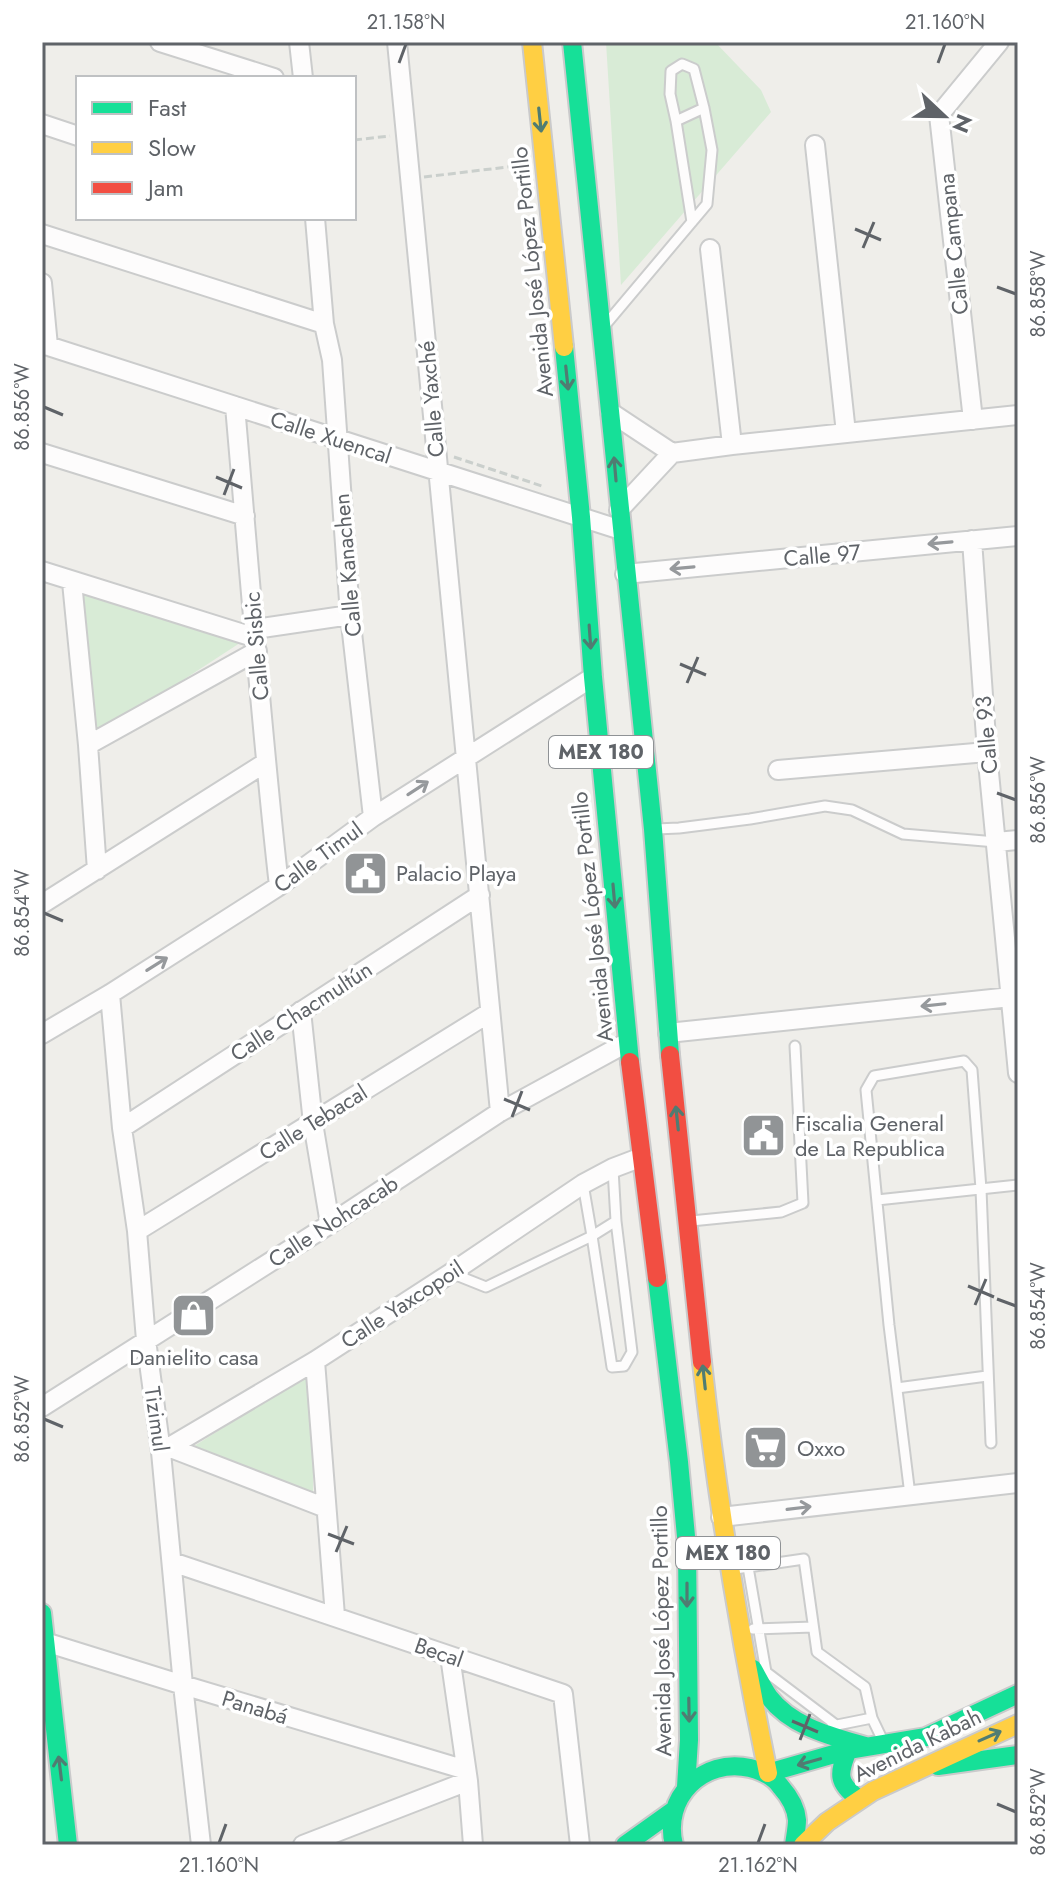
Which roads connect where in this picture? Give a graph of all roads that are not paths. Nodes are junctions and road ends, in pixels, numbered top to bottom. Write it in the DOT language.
graph roads {
  1 [pos="160,42"];
  2 [pos="299,42"];
  3 [pos="397,42"];
  4 [pos="532,42"];
  5 [pos="572,42"];
  6 [pos="999,42"];
  7 [pos="268,76"];
  8 [pos="303,76"];
  9 [pos="704,108"];
  10 [pos="676,121"];
  11 [pos="42,124"];
  12 [pos="76,135"];
  13 [pos="815,145"];
  14 [pos="315,220"];
  15 [pos="692,222"];
  16 [pos="42,234"];
  17 [pos="710,249"];
  18 [pos="42,283"];
  19 [pos="324,324"];
  20 [pos="601,330"];
  21 [pos="45,345"];
  22 [pos="235,406"];
  23 [pos="610,412"];
  24 [pos="1018,415"];
  25 [pos="973,420"];
  26 [pos="846,433"];
  27 [pos="337,439"];
  28 [pos="732,445"];
  29 [pos="42,453"];
  30 [pos="672,453"];
  31 [pos="437,471"];
  32 [pos="619,510"];
  33 [pos="245,516"];
  34 [pos="581,517"];
  35 [pos="621,530"];
  36 [pos="1018,536"];
  37 [pos="972,540"];
  38 [pos="42,571"];
  39 [pos="625,574"];
  40 [pos="72,582"];
  41 [pos="350,615"];
  42 [pos="256,639"];
  43 [pos="593,677"];
  44 [pos="88,745"];
  45 [pos="987,752"];
  46 [pos="467,757"];
  47 [pos="265,763"];
  48 [pos="778,770"];
  49 [pos="373,817"];
  50 [pos="653,829"];
  51 [pos="1018,840"];
  52 [pos="996,842"];
  53 [pos="97,870"];
  54 [pos="279,886"];
  55 [pos="480,895"];
  56 [pos="42,904"];
  57 [pos="110,994"];
  58 [pos="1011,997"];
  59 [pos="301,1011"];
  60 [pos="489,1013"];
  61 [pos="668,1033"];
  62 [pos="42,1034"];
  63 [pos="628,1042"];
  64 [pos="795,1046"];
  65 [pos="1018,1073"];
  66 [pos="500,1112"];
  67 [pos="313,1123"];
  68 [pos="122,1128"];
  69 [pos="642,1157"];
  70 [pos="613,1168"];
  71 [pos="583,1184"];
  72 [pos="1018,1185"];
  73 [pos="981,1189"];
  74 [pos="877,1200"];
  75 [pos="616,1221"];
  76 [pos="687,1222"];
  77 [pos="330,1224"];
  78 [pos="137,1231"];
  79 [pos="592,1236"];
  80 [pos="451,1273"];
  81 [pos="146,1340"];
  82 [pos="315,1361"];
  83 [pos="987,1376"];
  84 [pos="897,1388"];
  85 [pos="42,1407"];
  86 [pos="991,1443"];
  87 [pos="166,1450"];
  88 [pos="1018,1483"];
  89 [pos="910,1495"];
  90 [pos="326,1508"];
  91 [pos="721,1517"];
  92 [pos="172,1562"];
  93 [pos="740,1568"];
  94 [pos="42,1613"];
  95 [pos="335,1616"];
  96 [pos="813,1627"];
  97 [pos="749,1629"];
  98 [pos="45,1642"];
  99 [pos="743,1650"];
  100 [pos="450,1656"];
  101 [pos="762,1674"];
  102 [pos="183,1685"];
  103 [pos="1018,1694"];
  104 [pos="872,1718"];
  105 [pos="1018,1724"];
  106 [pos="836,1725"];
  107 [pos="814,1730"];
  108 [pos="876,1746"];
  109 [pos="848,1750"];
  110 [pos="1018,1755"];
  111 [pos="920,1768"];
  112 [pos="768,1773"];
  113 [pos="467,1775"];
  114 [pos="686,1787"];
  115 [pos="852,1804"];
  116 [pos="674,1810"];
  117 [pos="68,1845"];
  118 [pos="201,1845"];
  119 [pos="303,1845"];
  120 [pos="473,1845"];
  121 [pos="580,1845"];
  122 [pos="625,1845"];
  123 [pos="674,1845"];
  124 [pos="794,1845"];
  125 [pos="803,1845"];
  126 [pos="822,1845"];
  1 -- 7 [label="street"];
  2 -- 8 [label="street"];
  3 -- 31 [label="street, Calle Yaxché"];
  4 -- 34 [label="main road, Avenida José López Portillo / MEX 180, one-way"];
  5 -- 20 [label="main road, MEX 180"];
  6 -- 25 [label="street, Calle Campana"];
  9 -- 10 [label="lane"];
  9 -- 10 [label="lane"];
  9 -- 15 [label="lane"];
  10 -- 15 [label="lane"];
  11 -- 12 [label="street"];
  13 -- 26 [label="street"];
  14 -- 19 [label="street, Calle Kanachen"];
  15 -- 20 [label="lane"];
  16 -- 19 [label="street"];
  17 -- 28 [label="street"];
  18 -- 21 [label="street"];
  19 -- 27 [label="street, Calle Kanachen"];
  20 -- 23 [label="main road, MEX 180"];
  21 -- 22 [label="street, Calle Xuencal"];
  22 -- 27 [label="street, Calle Xuencal"];
  22 -- 33 [label="street, Calle Sisbic"];
  23 -- 30 [label="street"];
  32 -- 23 [label="main road, MEX 180, one-way"];
  24 -- 25 [label="street"];
  25 -- 26 [label="street"];
  26 -- 28 [label="street"];
  27 -- 31 [label="street, Calle Xuencal"];
  27 -- 41 [label="street, Calle Kanachen"];
  28 -- 30 [label="street"];
  29 -- 33 [label="street"];
  30 -- 32 [label="street"];
  31 -- 34 [label="street, Calle Xuencal"];
  31 -- 46 [label="street, Calle Yaxché"];
  32 -- 35 [label="main road, MEX 180"];
  33 -- 42 [label="street, Calle Sisbic"];
  34 -- 35 [label="street, Calle Xuencal"];
  34 -- 43 [label="main road, Avenida José López Portillo / MEX 180, one-way"];
  35 -- 39 [label="main road, MEX 180"];
  36 -- 37 [label="street, Calle 97"];
  37 -- 39 [label="street, Calle 97, one-way"];
  37 -- 45 [label="street, Calle 93"];
  38 -- 40 [label="street"];
  39 -- 50 [label="main road, MEX 180"];
  40 -- 42 [label="street"];
  40 -- 44 [label="street"];
  41 -- 42 [label="street"];
  41 -- 49 [label="street, Calle Kanachen"];
  42 -- 44 [label="street"];
  42 -- 47 [label="street, Calle Sisbic"];
  43 -- 46 [label="street, Calle Timul"];
  43 -- 63 [label="main road, Avenida José López Portillo / MEX 180, one-way"];
  44 -- 53 [label="street"];
  45 -- 48 [label="street"];
  45 -- 52 [label="street, Calle 93"];
  49 -- 46 [label="street, Calle Timul, one-way"];
  46 -- 55 [label="street, Calle Yaxché"];
  47 -- 53 [label="street"];
  47 -- 54 [label="street, Calle Sisbic"];
  49 -- 54 [label="street, Calle Timul"];
  50 -- 52 [label="lane"];
  50 -- 61 [label="main road, MEX 180"];
  51 -- 52 [label="street"];
  52 -- 58 [label="street, Calle 93"];
  53 -- 56 [label="street"];
  57 -- 54 [label="street, Calle Timul, one-way"];
  55 -- 59 [label="street, Calle Chacmultún"];
  55 -- 60 [label="street, Calle Yaxché"];
  57 -- 62 [label="street, Calle Timul"];
  57 -- 68 [label="street, Tizimul"];
  58 -- 61 [label="street, one-way"];
  58 -- 65 [label="street, Calle 93"];
  59 -- 67 [label="street"];
  59 -- 68 [label="street, Calle Chacmultún"];
  60 -- 66 [label="street, Calle Yaxché"];
  60 -- 67 [label="street, Calle Tebacal"];
  76 -- 61 [label="main road, MEX 180, one-way"];
  63 -- 66 [label="street, Calle Nohcacab"];
  63 -- 69 [label="main road, Avenida José López Portillo / MEX 180"];
  64 -- 76 [label="lane"];
  66 -- 77 [label="street, Calle Nohcacab"];
  67 -- 77 [label="street"];
  67 -- 78 [label="street, Calle Tebacal"];
  68 -- 78 [label="street, Tizimul"];
  69 -- 70 [label="street, Calle Yaxcopoil"];
  69 -- 114 [label="main road, Avenida José López Portillo / MEX 180, one-way"];
  70 -- 71 [label="street, Calle Yaxcopoil"];
  70 -- 75 [label="lane"];
  71 -- 79 [label="lane"];
  71 -- 80 [label="street, Calle Yaxcopoil"];
  72 -- 73 [label="lane"];
  73 -- 74 [label="lane"];
  73 -- 74 [label="lane"];
  73 -- 83 [label="lane"];
  74 -- 84 [label="lane"];
  75 -- 79 [label="lane"];
  75 -- 79 [label="lane"];
  91 -- 76 [label="main road, MEX 180, one-way"];
  77 -- 81 [label="street, Calle Nohcacab"];
  78 -- 81 [label="street, Tizimul"];
  79 -- 80 [label="lane"];
  80 -- 82 [label="street, Calle Yaxcopoil"];
  81 -- 85 [label="street, Calle Nohcacab"];
  81 -- 87 [label="street, Tizimul"];
  82 -- 87 [label="street, Calle Yaxcopoil"];
  82 -- 90 [label="street"];
  83 -- 84 [label="lane"];
  83 -- 86 [label="lane"];
  84 -- 89 [label="lane"];
  87 -- 90 [label="street"];
  87 -- 92 [label="street, Tizimul"];
  88 -- 89 [label="street"];
  91 -- 89 [label="street, one-way"];
  90 -- 95 [label="street"];
  91 -- 93 [label="main road, MEX 180"];
  92 -- 95 [label="street, Becal"];
  92 -- 102 [label="street, Tizimul"];
  93 -- 96 [label="lane"];
  93 -- 97 [label="main road, MEX 180"];
  94 -- 98 [label="main road"];
  95 -- 100 [label="street, Becal"];
  96 -- 97 [label="lane"];
  96 -- 104 [label="lane"];
  97 -- 99 [label="main road, MEX 180"];
  97 -- 101 [label="lane"];
  98 -- 102 [label="street, Panabá"];
  117 -- 98 [label="main road, one-way"];
  99 -- 101 [label="main road"];
  99 -- 112 [label="main road, MEX 180"];
  100 -- 113 [label="street"];
  100 -- 121 [label="street, Becal"];
  101 -- 106 [label="lane"];
  101 -- 107 [label="main road"];
  102 -- 113 [label="street, Panabá"];
  102 -- 118 [label="street, Tizimul"];
  103 -- 108 [label="main road, Avenida Kabah"];
  104 -- 106 [label="lane"];
  104 -- 108 [label="lane"];
  111 -- 105 [label="main road, Avenida Kabah, one-way"];
  106 -- 107 [label="lane"];
  107 -- 108 [label="main road"];
  108 -- 109 [label="main road, Avenida Kabah"];
  109 -- 112 [label="main road, Avenida Kabah, one-way"];
  109 -- 115 [label="main road"];
  110 -- 111 [label="main road"];
  111 -- 115 [label="main road, Avenida Kabah"];
  112 -- 114 [label="main road"];
  112 -- 124 [label="main road"];
  113 -- 119 [label="street"];
  113 -- 120 [label="street"];
  114 -- 116 [label="main road"];
  115 -- 125 [label="main road, Avenida Kabah"];
  115 -- 126 [label="main road"];
  116 -- 122 [label="main road"];
  116 -- 123 [label="main road"];
}
